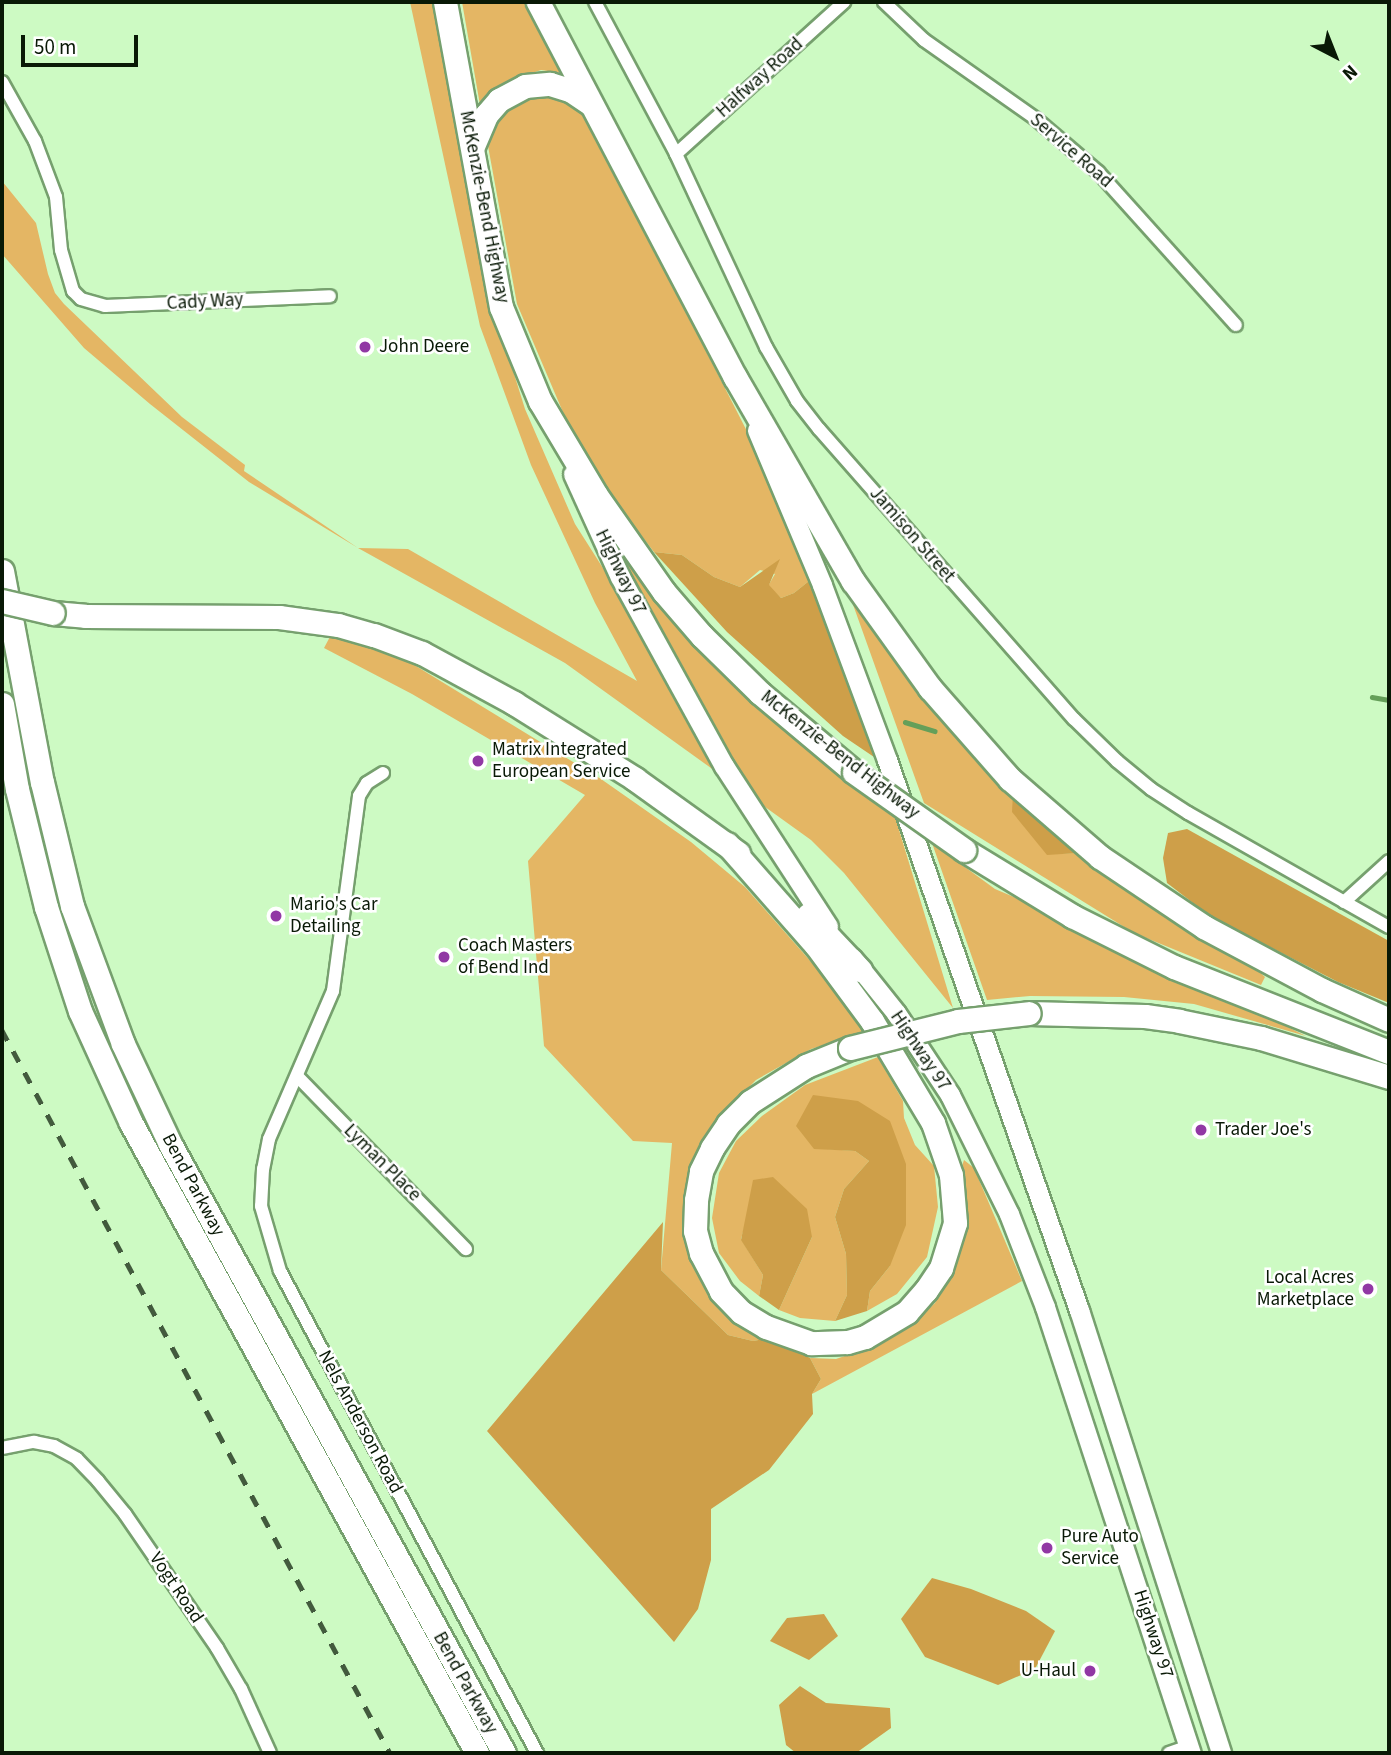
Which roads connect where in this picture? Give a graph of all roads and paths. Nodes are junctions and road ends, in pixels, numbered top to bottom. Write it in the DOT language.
graph roads {
  1 [pos="445,2"];
  2 [pos="538,2"];
  3 [pos="595,2"];
  4 [pos="844,2"];
  5 [pos="884,2"];
  6 [pos="2,82"];
  7 [pos="591,104"];
  8 [pos="473,146"];
  9 [pos="676,154"];
  10 [pos="330,296"];
  11 [pos="1236,325"];
  12 [pos="735,377"];
  13 [pos="540,401"];
  14 [pos="2,571"];
  15 [pos="2,601"];
  16 [pos="2,704"];
  17 [pos="2,759"];
  18 [pos="383,773"];
  19 [pos="17,789"];
  20 [pos="727,844"];
  21 [pos="1389,861"];
  22 [pos="1344,902"];
  23 [pos="1389,927"];
  24 [pos="860,970"];
  25 [pos="1389,1020"];
  26 [pos="1389,1052"];
  27 [pos="297,1076"];
  28 [pos="1389,1077"];
  29 [pos="466,1249"];
  30 [pos="2,1448"];
  31 [pos="1112,1509"];
  32 [pos="1219,1746"];
  33 [pos="1190,1750"];
  34 [pos="270,1753"];
  35 [pos="477,1753"];
  36 [pos="504,1753"];
  37 [pos="537,1753"];
  38 [pos="1169,1753"];
  1 -- 8 [label="highway, McKenzie-Bend Highway"];
  2 -- 7 [label="highway"];
  3 -- 9 [label="street, Jamison Street"];
  4 -- 9 [label="street, Halfway Road"];
  5 -- 11 [label="street, Service Road"];
  6 -- 10 [label="street, Cady Way"];
  7 -- 8 [label="highway"];
  7 -- 12 [label="highway"];
  8 -- 13 [label="highway, McKenzie-Bend Highway"];
  9 -- 22 [label="street, Jamison Street"];
  12 -- 25 [label="highway"];
  12 -- 32 [label="main road, Highway 97"];
  13 -- 24 [label="main road, Highway 97"];
  13 -- 26 [label="highway, McKenzie-Bend Highway, bridge"];
  14 -- 36 [label="highway, Bend Parkway"];
  15 -- 20 [label="highway, bridge"];
  16 -- 19 [label="highway, Bend Parkway"];
  17 -- 19 [label="highway"];
  18 -- 27 [label="street, Nels Anderson Road"];
  19 -- 35 [label="highway, Bend Parkway"];
  20 -- 24 [label="highway"];
  20 -- 28 [label="highway, bridge"];
  21 -- 22 [label="street"];
  22 -- 23 [label="street, Jamison Street"];
  24 -- 31 [label="main road, Highway 97"];
  27 -- 29 [label="street, Lyman Place"];
  27 -- 37 [label="street, Nels Anderson Road"];
  30 -- 34 [label="street, Vogt Road"];
  31 -- 32 [label="main road"];
  31 -- 33 [label="main road, Highway 97"];
  33 -- 38 [label="street"];
}
